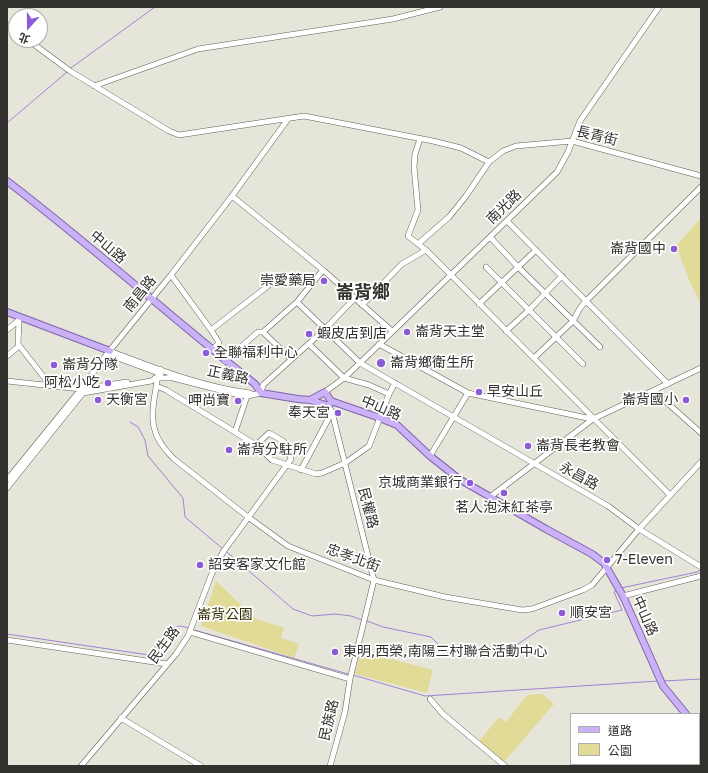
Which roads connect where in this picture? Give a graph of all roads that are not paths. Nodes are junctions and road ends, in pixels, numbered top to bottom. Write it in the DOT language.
graph roads {
  1 [pos="440,7"];
  2 [pos="659,7"];
  3 [pos="39,48"];
  4 [pos="94,86"];
  5 [pos="288,119"];
  6 [pos="420,139"];
  7 [pos="572,141"];
  8 [pos="489,162"];
  9 [pos="701,176"];
  10 [pos="7,180"];
  11 [pos="701,187"];
  12 [pos="232,196"];
  13 [pos="507,221"];
  14 [pos="490,237"];
  15 [pos="418,244"];
  16 [pos="426,250"];
  17 [pos="536,250"];
  18 [pos="486,267"];
  19 [pos="518,267"];
  20 [pos="322,270"];
  21 [pos="171,275"];
  22 [pos="450,275"];
  23 [pos="562,276"];
  24 [pos="502,283"];
  25 [pos="268,286"];
  26 [pos="545,294"];
  27 [pos="354,299"];
  28 [pos="151,300"];
  29 [pos="586,301"];
  30 [pos="297,302"];
  31 [pos="479,304"];
  32 [pos="362,305"];
  33 [pos="529,310"];
  34 [pos="7,312"];
  35 [pos="7,316"];
  36 [pos="19,318"];
  37 [pos="573,321"];
  38 [pos="7,330"];
  39 [pos="212,330"];
  40 [pos="324,330"];
  41 [pos="392,331"];
  42 [pos="506,331"];
  43 [pos="263,332"];
  44 [pos="556,337"];
  45 [pos="308,344"];
  46 [pos="379,344"];
  47 [pos="19,346"];
  48 [pos="600,347"];
  49 [pos="212,350"];
  50 [pos="109,352"];
  51 [pos="7,356"];
  52 [pos="291,358"];
  53 [pos="534,358"];
  54 [pos="226,361"];
  55 [pos="360,363"];
  56 [pos="583,364"];
  57 [pos="701,368"];
  58 [pos="158,374"];
  59 [pos="172,376"];
  60 [pos="344,378"];
  61 [pos="7,381"];
  62 [pos="395,383"];
  63 [pos="668,384"];
  64 [pos="50,386"];
  65 [pos="156,386"];
  66 [pos="82,391"];
  67 [pos="654,391"];
  68 [pos="325,392"];
  69 [pos="261,393"];
  70 [pos="468,393"];
  71 [pos="248,394"];
  72 [pos="389,394"];
  73 [pos="310,400"];
  74 [pos="331,406"];
  75 [pos="586,410"];
  76 [pos="454,416"];
  77 [pos="584,417"];
  78 [pos="380,418"];
  79 [pos="593,419"];
  80 [pos="235,432"];
  81 [pos="701,433"];
  82 [pos="256,445"];
  83 [pos="430,456"];
  84 [pos="701,462"];
  85 [pos="345,463"];
  86 [pos="534,464"];
  87 [pos="287,466"];
  88 [pos="301,470"];
  89 [pos="7,480"];
  90 [pos="7,488"];
  91 [pos="670,495"];
  92 [pos="490,497"];
  93 [pos="248,517"];
  94 [pos="639,529"];
  95 [pos="606,566"];
  96 [pos="701,567"];
  97 [pos="701,576"];
  98 [pos="374,580"];
  99 [pos="622,596"];
  100 [pos="190,632"];
  101 [pos="7,640"];
  102 [pos="167,664"];
  103 [pos="350,679"];
  104 [pos="430,699"];
  105 [pos="685,713"];
  106 [pos="121,718"];
  107 [pos="81,766"];
  108 [pos="201,766"];
  109 [pos="330,766"];
  110 [pos="505,766"];
  1 -- 4 [label="street"];
  2 -- 7 [label="street, 南光路"];
  3 -- 4 [label="street"];
  4 -- 5 [label="street"];
  5 -- 6 [label="street"];
  5 -- 12 [label="street, 南昌路"];
  6 -- 8 [label="street"];
  6 -- 15 [label="street"];
  7 -- 8 [label="street, 長青街"];
  7 -- 9 [label="street, 長青街"];
  7 -- 13 [label="street, 南光路"];
  8 -- 15 [label="street, 長青街"];
  10 -- 28 [label="main road, 中山路"];
  11 -- 29 [label="street"];
  12 -- 20 [label="street"];
  12 -- 21 [label="street, 南昌路"];
  13 -- 14 [label="street, 南光路"];
  13 -- 17 [label="street"];
  14 -- 19 [label="street"];
  14 -- 22 [label="street, 南光路"];
  15 -- 16 [label="street"];
  16 -- 22 [label="street"];
  16 -- 32 [label="street"];
  17 -- 19 [label="street"];
  17 -- 23 [label="street"];
  18 -- 24 [label="street"];
  19 -- 24 [label="street"];
  19 -- 26 [label="street"];
  20 -- 27 [label="street"];
  20 -- 30 [label="street"];
  21 -- 28 [label="street, 南昌路"];
  21 -- 39 [label="street"];
  22 -- 31 [label="street"];
  22 -- 41 [label="street, 南光路"];
  23 -- 26 [label="street"];
  23 -- 29 [label="street"];
  24 -- 31 [label="street"];
  24 -- 33 [label="street"];
  25 -- 39 [label="street"];
  26 -- 33 [label="street"];
  26 -- 37 [label="street"];
  27 -- 32 [label="street"];
  27 -- 40 [label="street"];
  28 -- 49 [label="main road, 中山路"];
  28 -- 50 [label="street, 南昌路"];
  29 -- 37 [label="street"];
  29 -- 63 [label="street"];
  30 -- 40 [label="street, 永昌路"];
  30 -- 43 [label="street"];
  31 -- 42 [label="street"];
  32 -- 41 [label="street"];
  33 -- 42 [label="street"];
  33 -- 44 [label="street"];
  34 -- 36 [label="main road, 正義路"];
  35 -- 36 [label="main road, 正義路"];
  36 -- 38 [label="street"];
  36 -- 47 [label="street"];
  36 -- 50 [label="main road, 正義路"];
  37 -- 44 [label="street"];
  37 -- 48 [label="street"];
  39 -- 49 [label="street"];
  40 -- 45 [label="street"];
  40 -- 55 [label="street, 永昌路"];
  41 -- 46 [label="street, 南光路"];
  42 -- 53 [label="street"];
  43 -- 52 [label="street"];
  43 -- 54 [label="street"];
  44 -- 53 [label="street"];
  44 -- 56 [label="street"];
  45 -- 52 [label="street"];
  45 -- 60 [label="street"];
  46 -- 55 [label="street, 南光路"];
  46 -- 70 [label="street"];
  47 -- 51 [label="street"];
  47 -- 64 [label="street"];
  49 -- 54 [label="main road, 中山路"];
  50 -- 58 [label="street, 正義路"];
  50 -- 66 [label="street, 南昌路"];
  52 -- 69 [label="street"];
  53 -- 75 [label="street"];
  54 -- 69 [label="main road, 中山路"];
  55 -- 60 [label="street, 南光路"];
  55 -- 62 [label="street, 永昌路"];
  57 -- 63 [label="street"];
  58 -- 59 [label="street"];
  58 -- 59 [label="street, 正義路"];
  58 -- 65 [label="street, 忠孝北街"];
  58 -- 66 [label="street"];
  59 -- 71 [label="street, 正義路"];
  60 -- 68 [label="street, 南光路"];
  60 -- 72 [label="street"];
  61 -- 64 [label="street"];
  62 -- 72 [label="street"];
  62 -- 76 [label="street, 永昌路"];
  63 -- 67 [label="street"];
  64 -- 66 [label="street"];
  65 -- 80 [label="street"];
  65 -- 93 [label="street, 忠孝北街"];
  66 -- 89 [label="street, 南昌路"];
  66 -- 90 [label="street, 南昌路"];
  67 -- 79 [label="street"];
  67 -- 81 [label="street"];
  68 -- 73 [label="main road"];
  68 -- 74 [label="main road"];
  69 -- 71 [label="street, 正義路"];
  69 -- 73 [label="main road, 中山路"];
  70 -- 76 [label="street"];
  70 -- 77 [label="street"];
  71 -- 80 [label="street"];
  72 -- 78 [label="street"];
  73 -- 74 [label="main road, 中山路"];
  74 -- 78 [label="main road, 中山路"];
  74 -- 85 [label="street, 民權路"];
  74 -- 88 [label="street"];
  75 -- 77 [label="street"];
  75 -- 79 [label="street"];
  76 -- 83 [label="street"];
  76 -- 86 [label="street, 永昌路"];
  77 -- 79 [label="street"];
  78 -- 83 [label="main road, 中山路"];
  78 -- 85 [label="street"];
  79 -- 86 [label="street"];
  79 -- 91 [label="street"];
  80 -- 82 [label="street"];
  82 -- 87 [label="street"];
  82 -- 87 [label="street"];
  83 -- 92 [label="main road, 中山路"];
  84 -- 91 [label="street, 忠孝北街"];
  85 -- 88 [label="street"];
  85 -- 98 [label="street, 民權路"];
  86 -- 92 [label="street"];
  86 -- 94 [label="street, 永昌路"];
  87 -- 88 [label="street"];
  87 -- 93 [label="street, 民生路"];
  91 -- 94 [label="street, 忠孝北街"];
  92 -- 95 [label="main road, 中山路"];
  93 -- 98 [label="street, 忠孝北街"];
  93 -- 100 [label="street, 民生路"];
  94 -- 95 [label="street, 忠孝北街"];
  94 -- 96 [label="street, 永昌路"];
  95 -- 98 [label="street, 忠孝北街"];
  95 -- 99 [label="main road, 中山路"];
  97 -- 99 [label="street"];
  98 -- 103 [label="street, 民權路"];
  99 -- 105 [label="main road, 中山路"];
  100 -- 102 [label="street, 民生路"];
  100 -- 103 [label="street"];
  101 -- 102 [label="street"];
  102 -- 106 [label="street, 民生路"];
  103 -- 109 [label="street, 民族路"];
  104 -- 110 [label="street"];
  106 -- 107 [label="street, 民生路"];
  106 -- 108 [label="street"];
}
